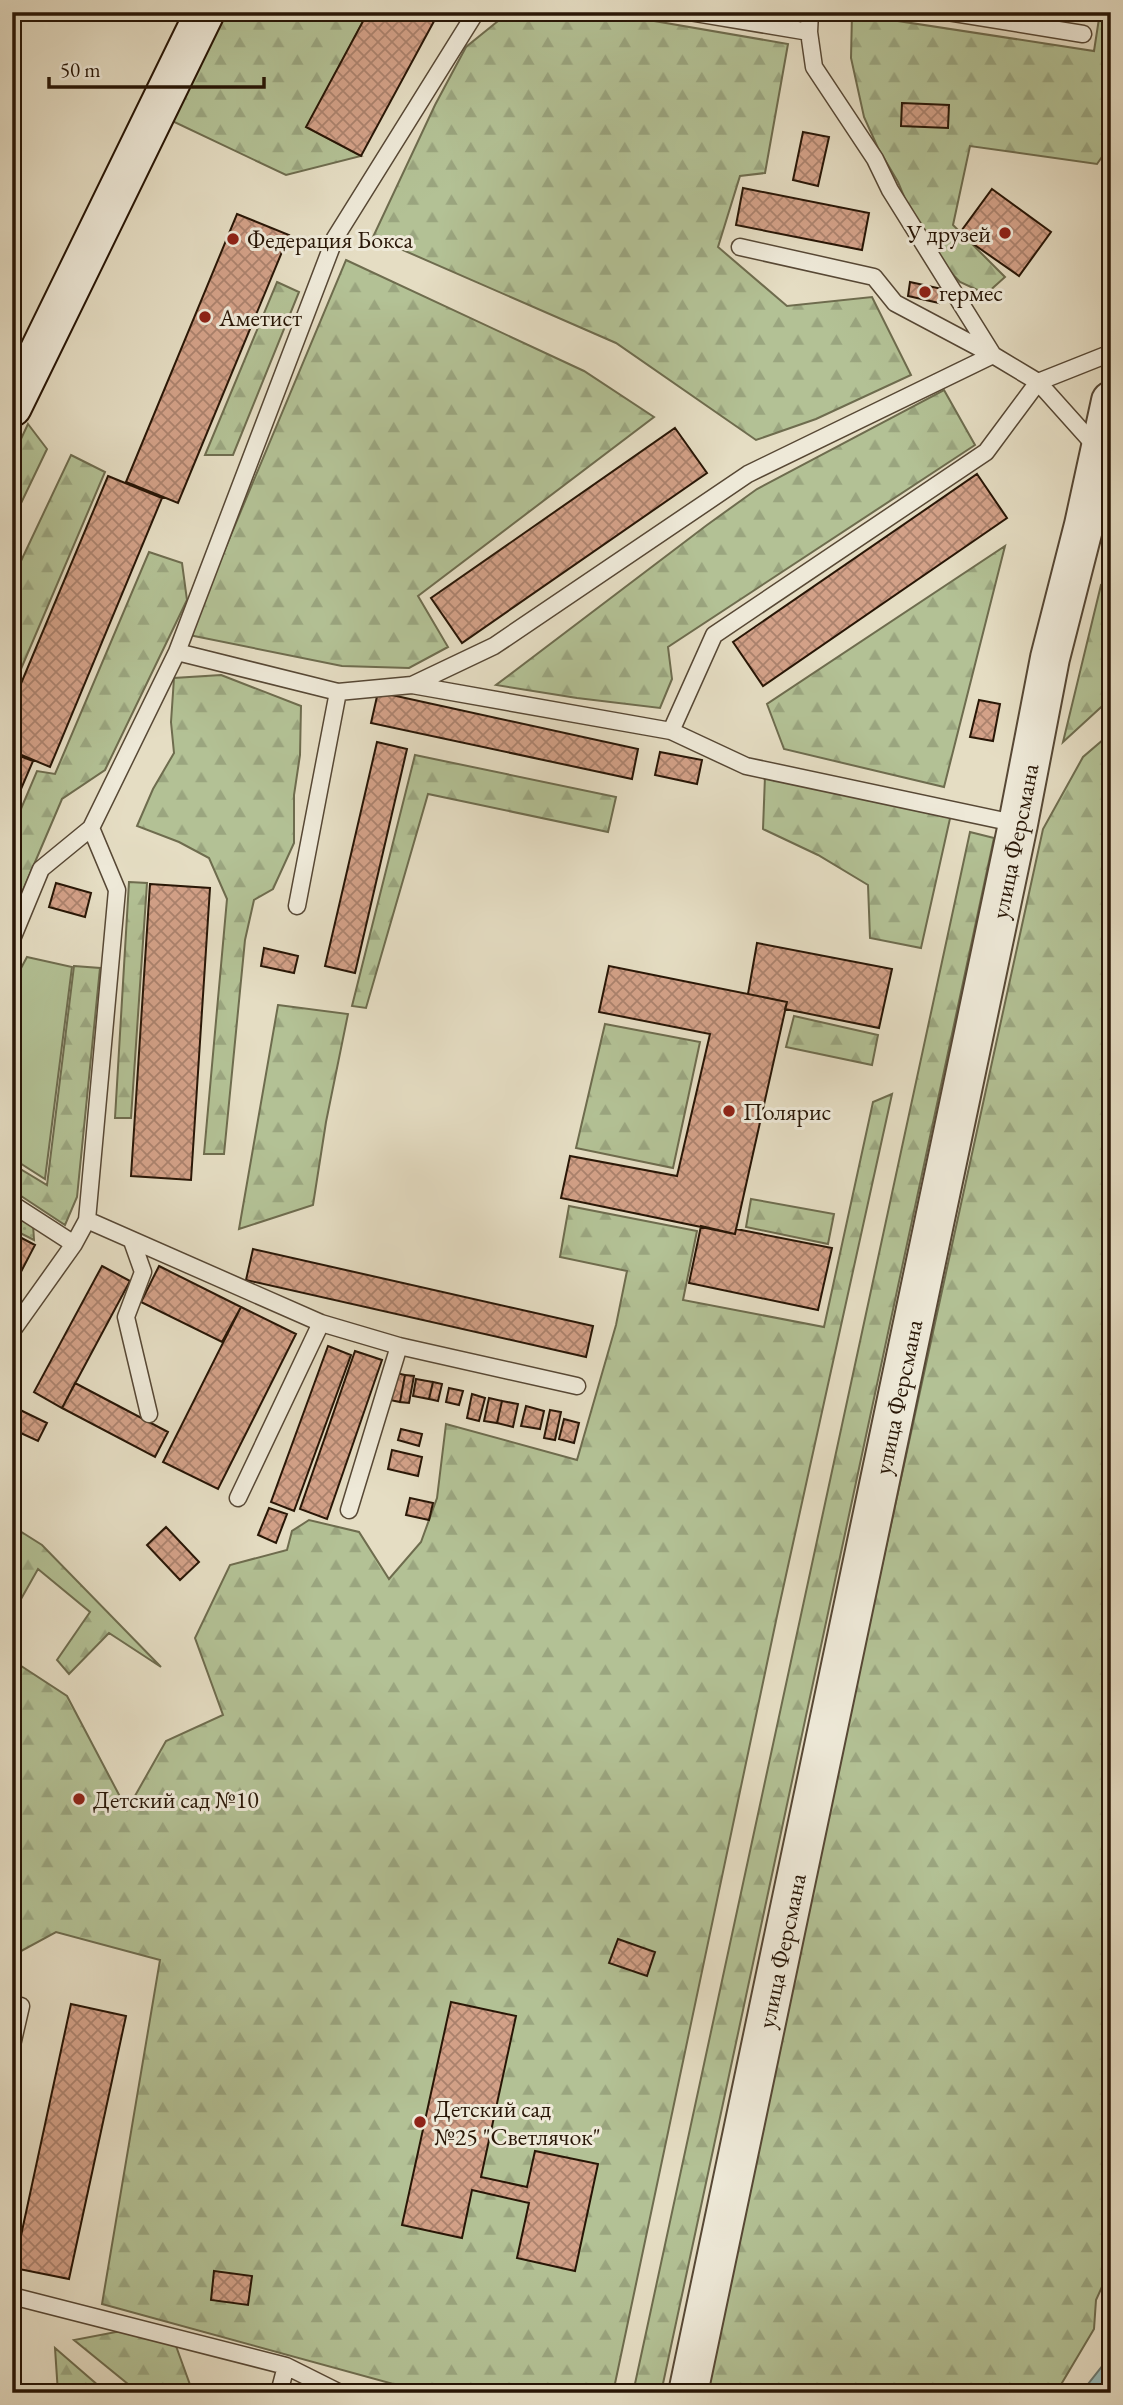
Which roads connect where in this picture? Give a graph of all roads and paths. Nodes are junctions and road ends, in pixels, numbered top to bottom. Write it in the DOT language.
graph roads {
  1 [pos="205,12"];
  2 [pos="476,12"];
  3 [pos="688,12"];
  4 [pos="810,12"];
  5 [pos="948,12"];
  6 [pos="809,32"];
  7 [pos="1083,34"];
  8 [pos="740,247"];
  9 [pos="1111,353"];
  10 [pos="993,355"];
  11 [pos="1038,382"];
  12 [pos="1111,401"];
  13 [pos="12,407"];
  14 [pos="1106,449"];
  15 [pos="177,652"];
  16 [pos="412,685"];
  17 [pos="338,692"];
  18 [pos="671,731"];
  19 [pos="1018,824"];
  20 [pos="91,828"];
  21 [pos="297,906"];
  22 [pos="12,939"];
  23 [pos="12,1204"];
  24 [pos="87,1220"];
  25 [pos="132,1241"];
  26 [pos="74,1244"];
  27 [pos="320,1323"];
  28 [pos="12,1331"];
  29 [pos="399,1346"];
  30 [pos="577,1386"];
  31 [pos="149,1414"];
  32 [pos="238,1498"];
  33 [pos="349,1510"];
  34 [pos="20,2006"];
  35 [pos="12,2045"];
  36 [pos="12,2295"];
  37 [pos="286,2366"];
  38 [pos="279,2393"];
  39 [pos="340,2393"];
  40 [pos="688,2393"];
  1 -- 13 [label="street"];
  2 -- 15 [label="lane"];
  3 -- 6 [label="lane"];
  4 -- 6 [label="lane"];
  5 -- 7 [label="lane"];
  6 -- 10 [label="lane"];
  8 -- 10 [label="lane"];
  9 -- 11 [label="lane"];
  10 -- 11 [label="lane"];
  10 -- 16 [label="lane"];
  11 -- 14 [label="lane"];
  11 -- 18 [label="lane"];
  12 -- 14 [label="street, улица Ферсмана"];
  14 -- 19 [label="street, улица Ферсмана"];
  15 -- 17 [label="lane"];
  15 -- 20 [label="lane"];
  16 -- 17 [label="lane"];
  16 -- 18 [label="lane"];
  17 -- 21 [label="lane"];
  18 -- 19 [label="lane"];
  19 -- 40 [label="street, улица Ферсмана"];
  20 -- 22 [label="lane"];
  20 -- 24 [label="lane"];
  23 -- 26 [label="lane"];
  24 -- 25 [label="lane"];
  24 -- 26 [label="lane"];
  25 -- 27 [label="lane"];
  25 -- 31 [label="lane"];
  26 -- 28 [label="lane"];
  27 -- 29 [label="lane"];
  27 -- 32 [label="lane"];
  29 -- 30 [label="lane"];
  29 -- 33 [label="lane"];
  34 -- 35 [label="lane"];
  36 -- 37 [label="lane"];
  37 -- 38 [label="lane"];
  37 -- 39 [label="lane"];
}
